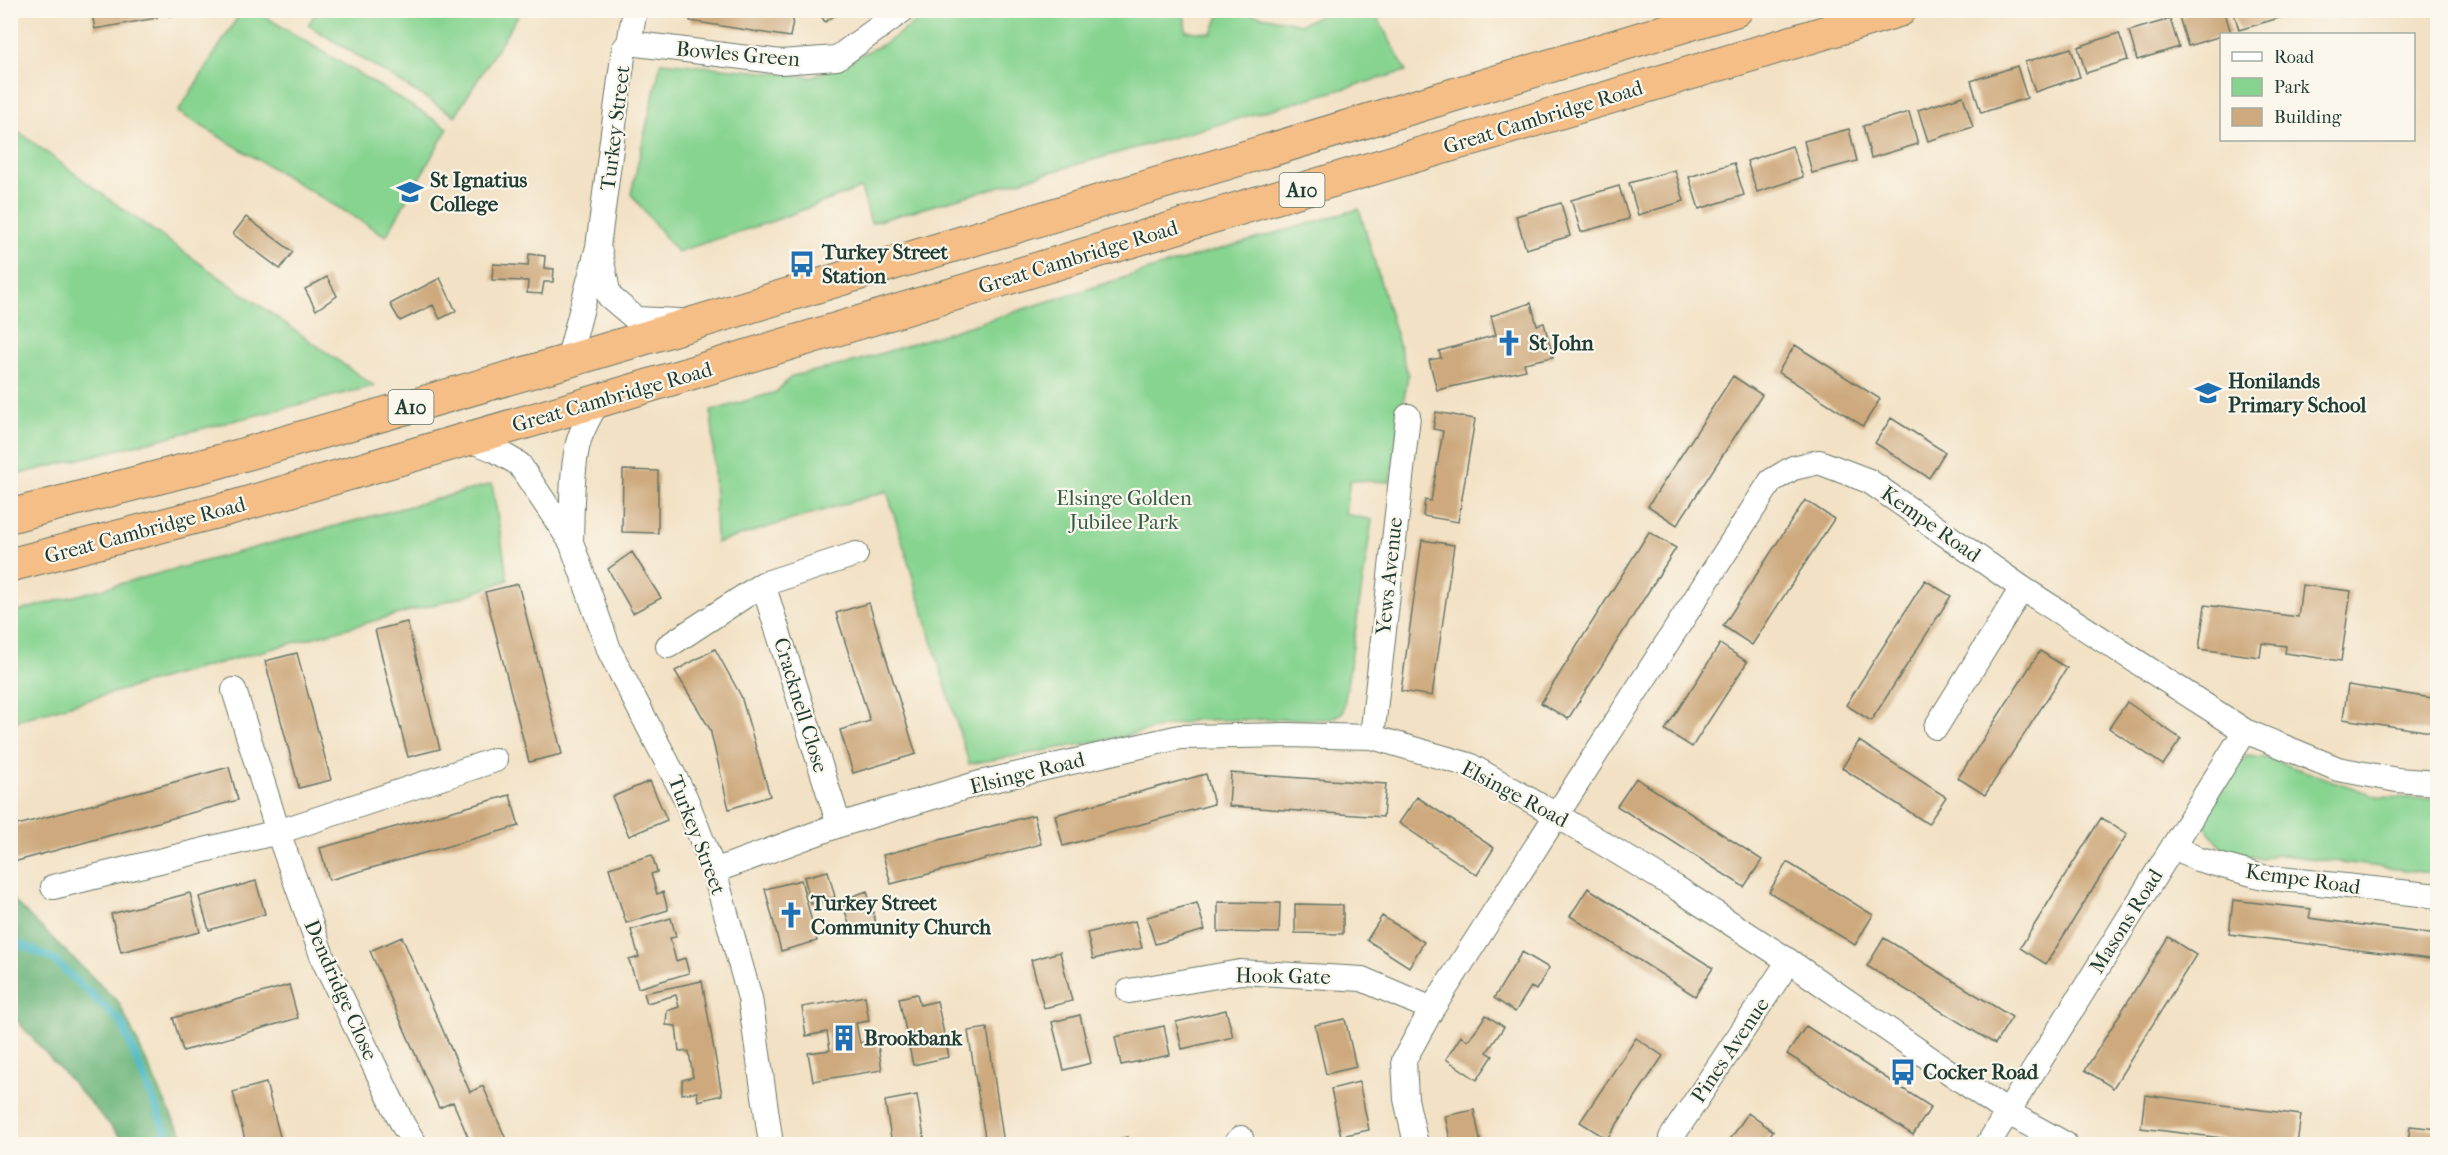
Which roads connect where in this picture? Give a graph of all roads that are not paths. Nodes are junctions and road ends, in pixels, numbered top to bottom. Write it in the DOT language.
graph roads {
  1 [pos="635,10"];
  2 [pos="903,10"];
  3 [pos="1736,10"];
  4 [pos="1900,10"];
  5 [pos="629,43"];
  6 [pos="598,247"];
  7 [pos="702,321"];
  8 [pos="568,361"];
  9 [pos="598,401"];
  10 [pos="1408,416"];
  11 [pos="466,439"];
  12 [pos="10,516"];
  13 [pos="571,542"];
  14 [pos="856,554"];
  15 [pos="10,566"];
  16 [pos="763,584"];
  17 [pos="2022,588"];
  18 [pos="668,646"];
  19 [pos="234,690"];
  20 [pos="1936,727"];
  21 [pos="2245,731"];
  22 [pos="1372,737"];
  23 [pos="495,760"];
  24 [pos="2438,783"];
  25 [pos="1558,816"];
  26 [pos="839,825"];
  27 [pos="278,832"];
  28 [pos="2174,846"];
  29 [pos="714,872"];
  30 [pos="53,887"];
  31 [pos="2438,896"];
  32 [pos="1789,961"];
  33 [pos="1129,991"];
  34 [pos="1432,1009"];
  35 [pos="2007,1112"];
  36 [pos="1671,1138"];
  37 [pos="415,1144"];
  38 [pos="771,1144"];
  39 [pos="1416,1144"];
  40 [pos="1988,1144"];
  41 [pos="2065,1144"];
  1 -- 5 [label="street, Turkey Street"];
  2 -- 5 [label="street, Bowles Green"];
  3 -- 7 [label="highway, A10"];
  4 -- 9 [label="highway, Great Cambridge Road / A10"];
  5 -- 6 [label="street, Turkey Street"];
  6 -- 7 [label="street, Turkey Street"];
  6 -- 8 [label="street, Turkey Street"];
  7 -- 8 [label="highway, A10"];
  8 -- 12 [label="highway, A10"];
  9 -- 11 [label="highway, Great Cambridge Road / A10"];
  9 -- 13 [label="street, Turkey Street"];
  10 -- 22 [label="street, Yews Avenue"];
  11 -- 13 [label="street, Turkey Street"];
  11 -- 15 [label="highway, Great Cambridge Road / A10"];
  13 -- 29 [label="street, Turkey Street"];
  14 -- 16 [label="street"];
  16 -- 18 [label="street"];
  16 -- 26 [label="street, Cracknell Close"];
  17 -- 20 [label="street"];
  17 -- 21 [label="street, Kempe Road"];
  17 -- 25 [label="street, Kempe Road"];
  19 -- 27 [label="street, Dendridge Close"];
  21 -- 24 [label="street, Kempe Road"];
  21 -- 28 [label="street, Masons Road"];
  22 -- 25 [label="street, Elsinge Road"];
  22 -- 26 [label="street, Elsinge Road"];
  23 -- 27 [label="street"];
  25 -- 32 [label="street, Elsinge Road"];
  25 -- 34 [label="street"];
  26 -- 29 [label="street, Elsinge Road"];
  27 -- 30 [label="street"];
  27 -- 37 [label="street, Dendridge Close"];
  28 -- 31 [label="street, Kempe Road"];
  28 -- 35 [label="street, Masons Road"];
  29 -- 38 [label="street, Turkey Street"];
  32 -- 35 [label="street, Elsinge Road"];
  32 -- 36 [label="street, Pines Avenue"];
  33 -- 34 [label="street, Hook Gate"];
  34 -- 39 [label="street"];
  35 -- 40 [label="street"];
  35 -- 41 [label="street, Elsinge Road"];
}
